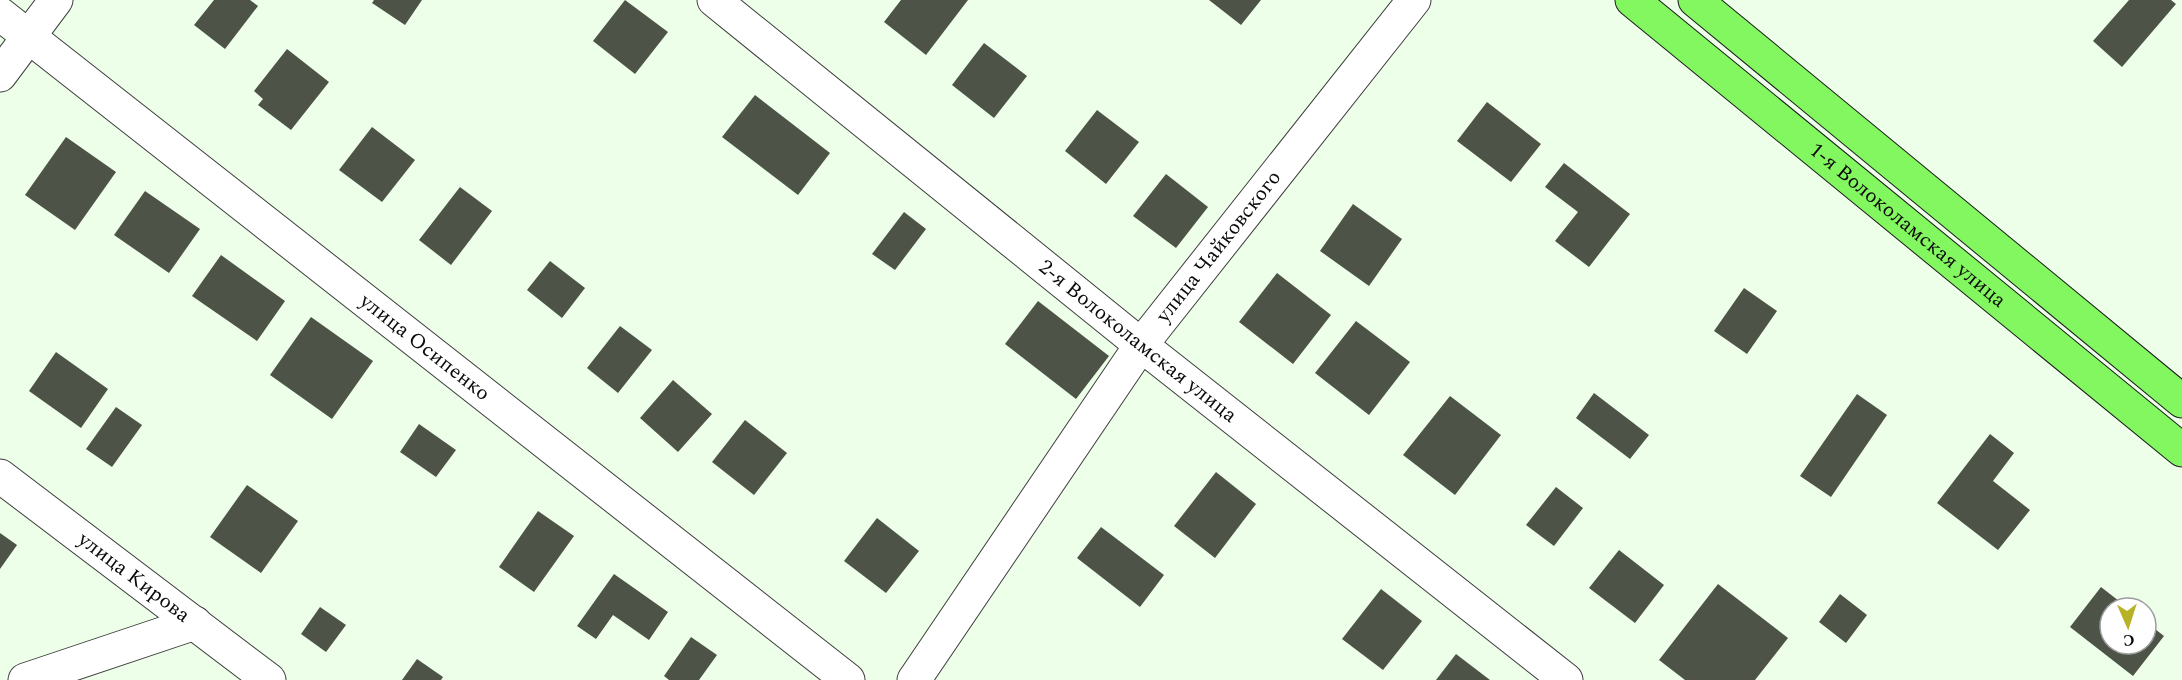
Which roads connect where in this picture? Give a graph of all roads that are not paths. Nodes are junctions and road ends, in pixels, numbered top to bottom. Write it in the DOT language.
graph roads {
  1 [pos="56,0"];
  2 [pos="714,0"];
  3 [pos="1414,0"];
  4 [pos="1632,0"];
  5 [pos="1695,0"];
  6 [pos="0,14"];
  7 [pos="28,36"];
  8 [pos="0,75"];
  9 [pos="1142,345"];
  10 [pos="2182,401"];
  11 [pos="2182,450"];
  12 [pos="0,476"];
  13 [pos="195,623"];
  14 [pos="90,670"];
  15 [pos="25,680"];
  16 [pos="268,680"];
  17 [pos="848,680"];
  18 [pos="914,680"];
  19 [pos="1566,680"];
  1 -- 7 [label="street"];
  2 -- 9 [label="street, 2-я Волоколамская улица"];
  3 -- 9 [label="street, улица Чайковского"];
  4 -- 11 [label="main road, 1-я Волоколамская улица"];
  5 -- 10 [label="main road, 1-я Волоколамская улица"];
  6 -- 7 [label="street, улица Осипенко"];
  7 -- 8 [label="street"];
  7 -- 17 [label="street, улица Осипенко"];
  9 -- 18 [label="street, улица Чайковского"];
  9 -- 19 [label="street, 2-я Волоколамская улица"];
  12 -- 13 [label="street, улица Кирова"];
  13 -- 14 [label="street"];
  13 -- 16 [label="street, улица Кирова"];
  14 -- 15 [label="street"];
}
